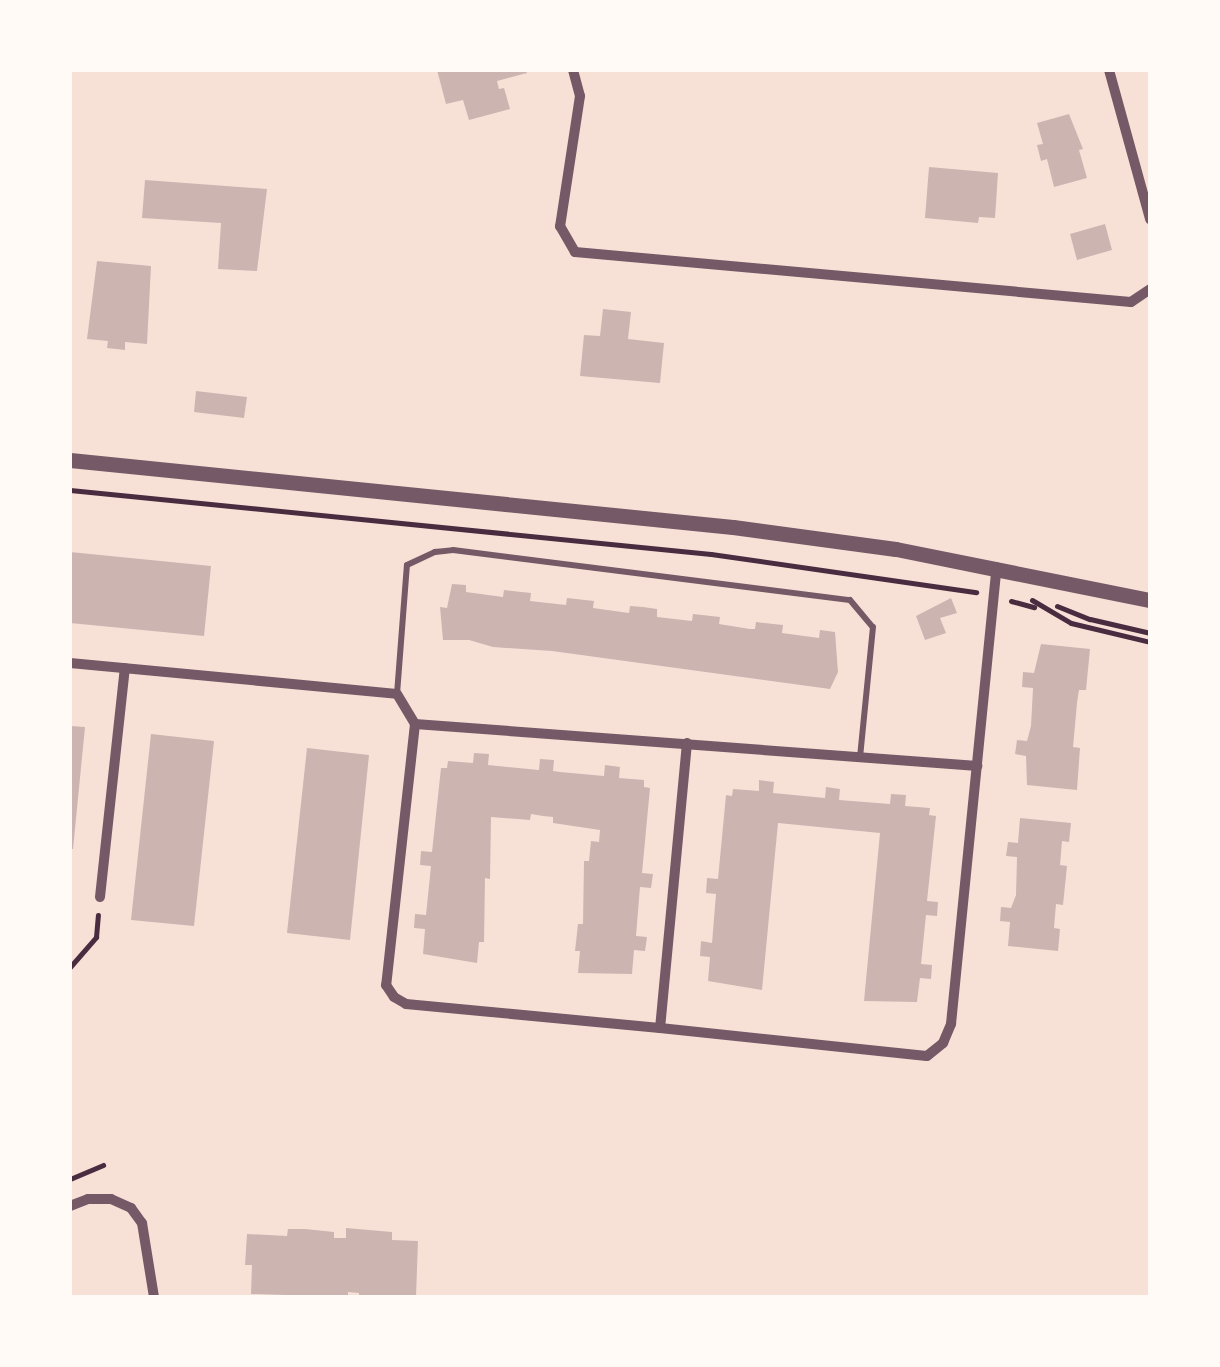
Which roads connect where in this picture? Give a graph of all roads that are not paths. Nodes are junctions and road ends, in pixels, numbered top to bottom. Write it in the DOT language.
graph roads {
  1 [pos="574,70"];
  2 [pos="1109,70"];
  3 [pos="1150,219"];
  4 [pos="1150,289"];
  5 [pos="70,460"];
  6 [pos="997,567"];
  7 [pos="1150,600"];
  8 [pos="70,663"];
  9 [pos="125,668"];
  10 [pos="398,694"];
  11 [pos="415,724"];
  12 [pos="687,743"];
  13 [pos="860,757"];
  14 [pos="977,766"];
  15 [pos="100,897"];
  16 [pos="660,1028"];
  17 [pos="70,1206"];
  18 [pos="154,1297"];
  1 -- 4 [label="street"];
  2 -- 3 [label="street"];
  5 -- 6 [label="street"];
  6 -- 7 [label="street"];
  6 -- 14 [label="street"];
  8 -- 9 [label="street"];
  9 -- 10 [label="street"];
  9 -- 15 [label="street"];
  10 -- 11 [label="street"];
  10 -- 13 [label="lane"];
  11 -- 12 [label="street"];
  11 -- 16 [label="street"];
  12 -- 13 [label="street"];
  12 -- 16 [label="street"];
  13 -- 14 [label="street"];
  14 -- 16 [label="street"];
  17 -- 18 [label="street"];
}
